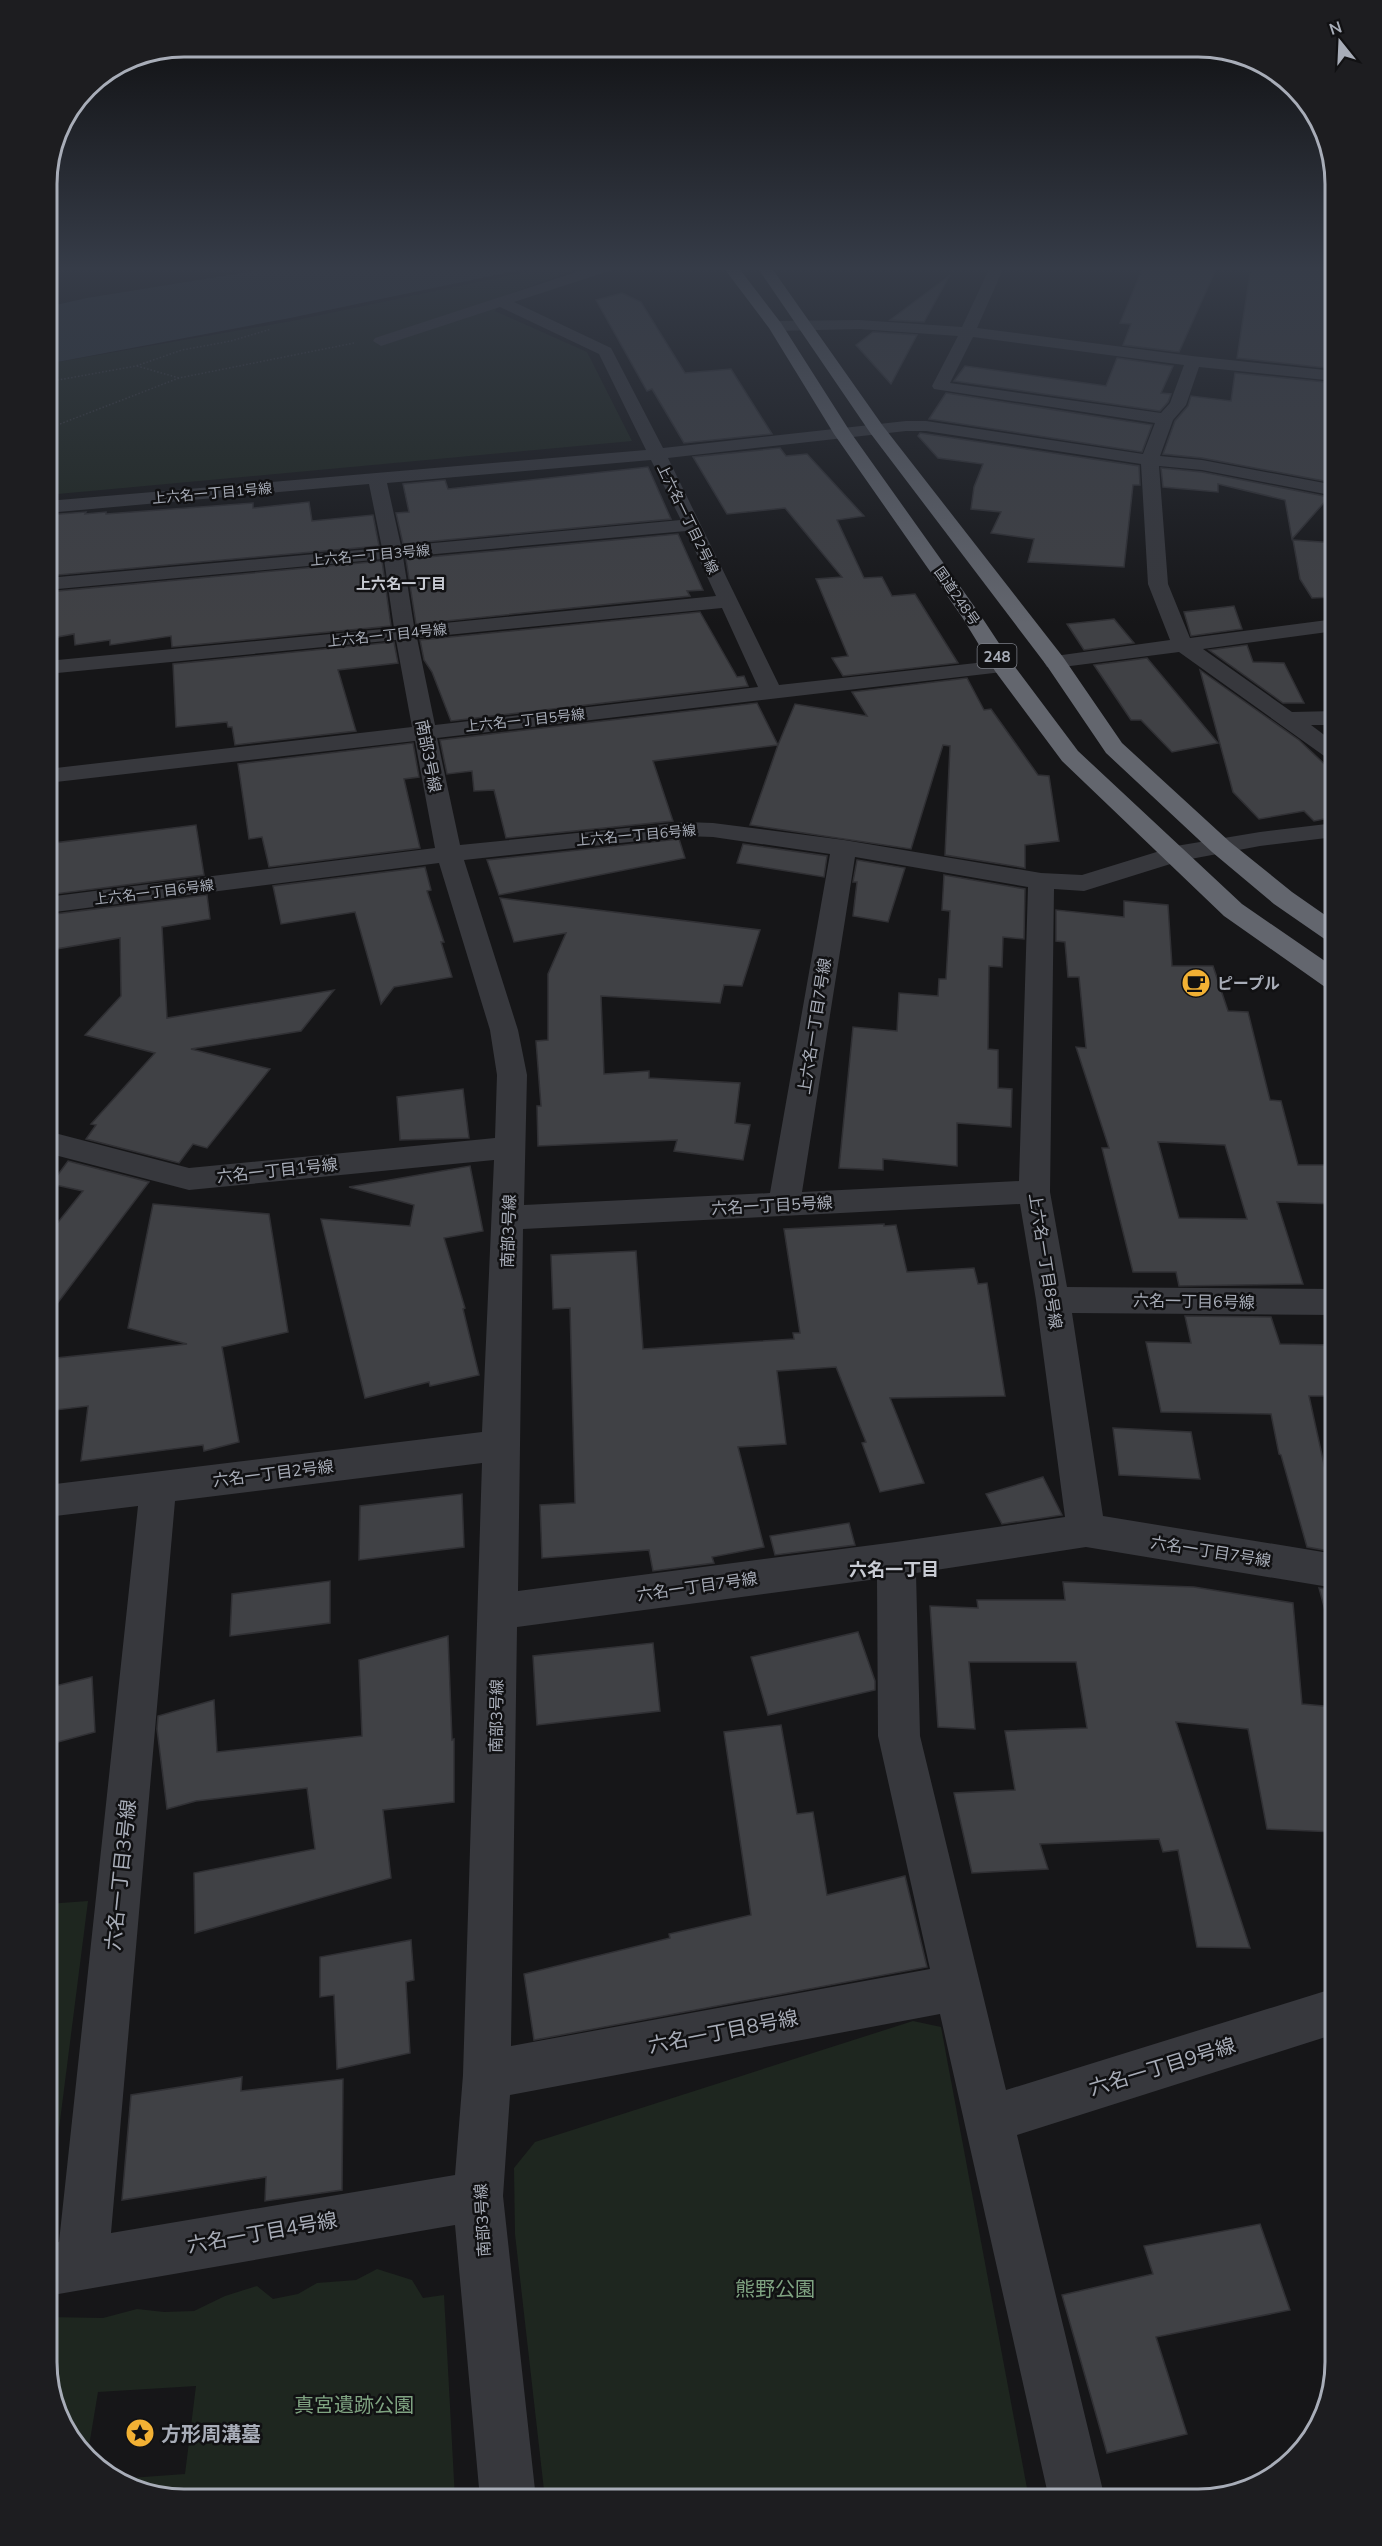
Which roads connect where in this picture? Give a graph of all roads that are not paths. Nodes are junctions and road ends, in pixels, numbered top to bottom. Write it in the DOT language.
graph roads {
  1 [pos="622,386"];
  2 [pos="813,386"];
  3 [pos="847,386"];
  4 [pos="940,386"];
  5 [pos="1185,386"];
  6 [pos="1165,418"];
  7 [pos="877,430"];
  8 [pos="843,434"];
  9 [pos="656,454"];
  10 [pos="1150,460"];
  11 [pos="377,478"];
  12 [pos="1325,489"];
  13 [pos="57,506"];
  14 [pos="693,525"];
  15 [pos="393,553"];
  16 [pos="57,583"];
  17 [pos="728,601"];
  18 [pos="1325,626"];
  19 [pos="405,633"];
  20 [pos="1182,644"];
  21 [pos="1055,662"];
  22 [pos="1003,666"];
  23 [pos="57,667"];
  24 [pos="772,693"];
  25 [pos="1325,718"];
  26 [pos="1285,719"];
  27 [pos="424,731"];
  28 [pos="1325,746"];
  29 [pos="57,775"];
  30 [pos="1325,831"];
  31 [pos="1221,847"];
  32 [pos="844,848"];
  33 [pos="449,854"];
  34 [pos="1176,854"];
  35 [pos="1041,881"];
  36 [pos="57,904"];
  37 [pos="1325,927"];
  38 [pos="1325,974"];
  39 [pos="57,1145"];
  40 [pos="511,1147"];
  41 [pos="1034,1191"];
  42 [pos="784,1204"];
  43 [pos="509,1218"];
  44 [pos="1053,1300"];
  45 [pos="1325,1302"];
  46 [pos="500,1444"];
  47 [pos="158,1487"];
  48 [pos="57,1500"];
  49 [pos="1086,1530"];
  50 [pos="896,1559"];
  51 [pos="1325,1569"];
  52 [pos="498,1612"];
  53 [pos="958,1987"];
  54 [pos="1325,2015"];
  55 [pos="487,2075"];
  56 [pos="988,2120"];
  57 [pos="478,2196"];
  58 [pos="65,2266"];
  59 [pos="507,2489"];
  60 [pos="1075,2489"];
  1 -- 9 [label="street, 上六名一丁目2号線"];
  2 -- 8 [label="highway, 国道248号 / 248"];
  3 -- 7 [label="highway, 248"];
  4 -- 6 [label="street"];
  5 -- 6 [label="street"];
  6 -- 10 [label="street"];
  7 -- 8 [label="street"];
  7 -- 10 [label="street"];
  7 -- 21 [label="highway, 248"];
  8 -- 9 [label="street"];
  8 -- 22 [label="highway, 国道248号 / 248"];
  9 -- 11 [label="street"];
  9 -- 14 [label="street, 上六名一丁目2号線"];
  10 -- 12 [label="street"];
  10 -- 20 [label="street"];
  11 -- 13 [label="street, 上六名一丁目1号線"];
  11 -- 15 [label="street, 南部3号線"];
  14 -- 15 [label="street, 上六名一丁目3号線"];
  14 -- 17 [label="street, 上六名一丁目2号線"];
  15 -- 16 [label="street, 上六名一丁目3号線"];
  15 -- 19 [label="street, 南部3号線"];
  17 -- 19 [label="street, 上六名一丁目4号線"];
  17 -- 24 [label="street, 上六名一丁目2号線"];
  18 -- 20 [label="street"];
  19 -- 23 [label="street, 上六名一丁目4号線"];
  19 -- 27 [label="street, 南部3号線"];
  20 -- 21 [label="street"];
  20 -- 26 [label="street"];
  21 -- 31 [label="highway, 248"];
  22 -- 24 [label="street, 上六名一丁目5号線"];
  22 -- 34 [label="highway, 国道248号 / 248"];
  24 -- 27 [label="street, 上六名一丁目5号線"];
  25 -- 26 [label="street"];
  26 -- 28 [label="street"];
  27 -- 29 [label="street, 上六名一丁目5号線"];
  27 -- 33 [label="street, 南部3号線"];
  30 -- 31 [label="street, 上六名一丁目6号線"];
  31 -- 34 [label="street, 上六名一丁目6号線"];
  31 -- 37 [label="highway, 248"];
  32 -- 33 [label="street, 上六名一丁目6号線"];
  32 -- 35 [label="street, 上六名一丁目6号線"];
  32 -- 42 [label="street, 上六名一丁目7号線"];
  33 -- 36 [label="street, 上六名一丁目6号線"];
  33 -- 40 [label="street, 南部3号線"];
  34 -- 35 [label="street, 上六名一丁目6号線"];
  34 -- 38 [label="highway, 国道248号 / 248"];
  35 -- 41 [label="street, 上六名一丁目8号線"];
  39 -- 40 [label="street, 六名一丁目1号線"];
  40 -- 43 [label="street, 南部3号線"];
  41 -- 42 [label="street, 六名一丁目5号線"];
  41 -- 44 [label="street, 上六名一丁目8号線"];
  42 -- 43 [label="street, 六名一丁目5号線"];
  43 -- 46 [label="street, 南部3号線"];
  44 -- 45 [label="street, 六名一丁目6号線"];
  44 -- 49 [label="street, 上六名一丁目8号線"];
  46 -- 47 [label="street, 六名一丁目2号線"];
  46 -- 52 [label="street, 南部3号線"];
  47 -- 48 [label="street, 六名一丁目2号線"];
  47 -- 58 [label="street, 六名一丁目3号線"];
  49 -- 50 [label="street, 六名一丁目7号線"];
  49 -- 51 [label="street, 六名一丁目7号線"];
  50 -- 52 [label="street, 六名一丁目7号線"];
  50 -- 53 [label="street"];
  52 -- 55 [label="street, 南部3号線"];
  53 -- 55 [label="street, 六名一丁目8号線"];
  53 -- 56 [label="street"];
  54 -- 56 [label="street, 六名一丁目9号線"];
  55 -- 57 [label="street, 南部3号線"];
  56 -- 60 [label="street"];
  57 -- 58 [label="street, 六名一丁目4号線"];
  57 -- 59 [label="street, 南部3号線"];
}
